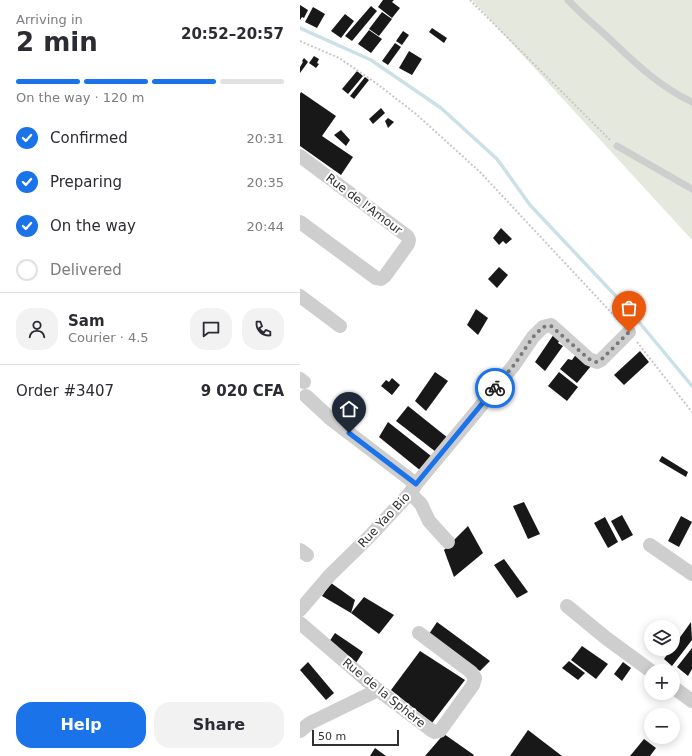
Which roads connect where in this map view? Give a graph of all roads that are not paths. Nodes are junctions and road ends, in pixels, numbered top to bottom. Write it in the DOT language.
graph roads {
  1 [pos="568,0"];
  2 [pos="692,102"];
  3 [pos="617,146"];
  4 [pos="300,156"];
  5 [pos="692,189"];
  6 [pos="301,226"];
  7 [pos="300,296"];
  8 [pos="340,326"];
  9 [pos="629,332"];
  10 [pos="306,396"];
  11 [pos="413,488"];
  12 [pos="448,542"];
  13 [pos="650,545"];
  14 [pos="692,574"];
  15 [pos="568,606"];
  16 [pos="300,610"];
  17 [pos="300,623"];
  18 [pos="419,634"];
  19 [pos="644,666"];
  20 [pos="378,690"];
  21 [pos="680,692"];
  22 [pos="692,701"];
  23 [pos="300,731"];
  1 -- 2 [label="lane"];
  3 -- 5 [label="lane"];
  4 -- 6 [label="street, Rue de l'Amour"];
  7 -- 8 [label="street"];
  9 -- 11 [label="street, Rue Yao Bio"];
  10 -- 11 [label="street"];
  11 -- 12 [label="street"];
  11 -- 16 [label="street, Rue Yao Bio"];
  13 -- 14 [label="street"];
  15 -- 19 [label="street"];
  17 -- 20 [label="street, Rue de la Sphère"];
  18 -- 20 [label="street, Rue de la Sphère"];
  20 -- 23 [label="street"];
  21 -- 22 [label="street"];
}
